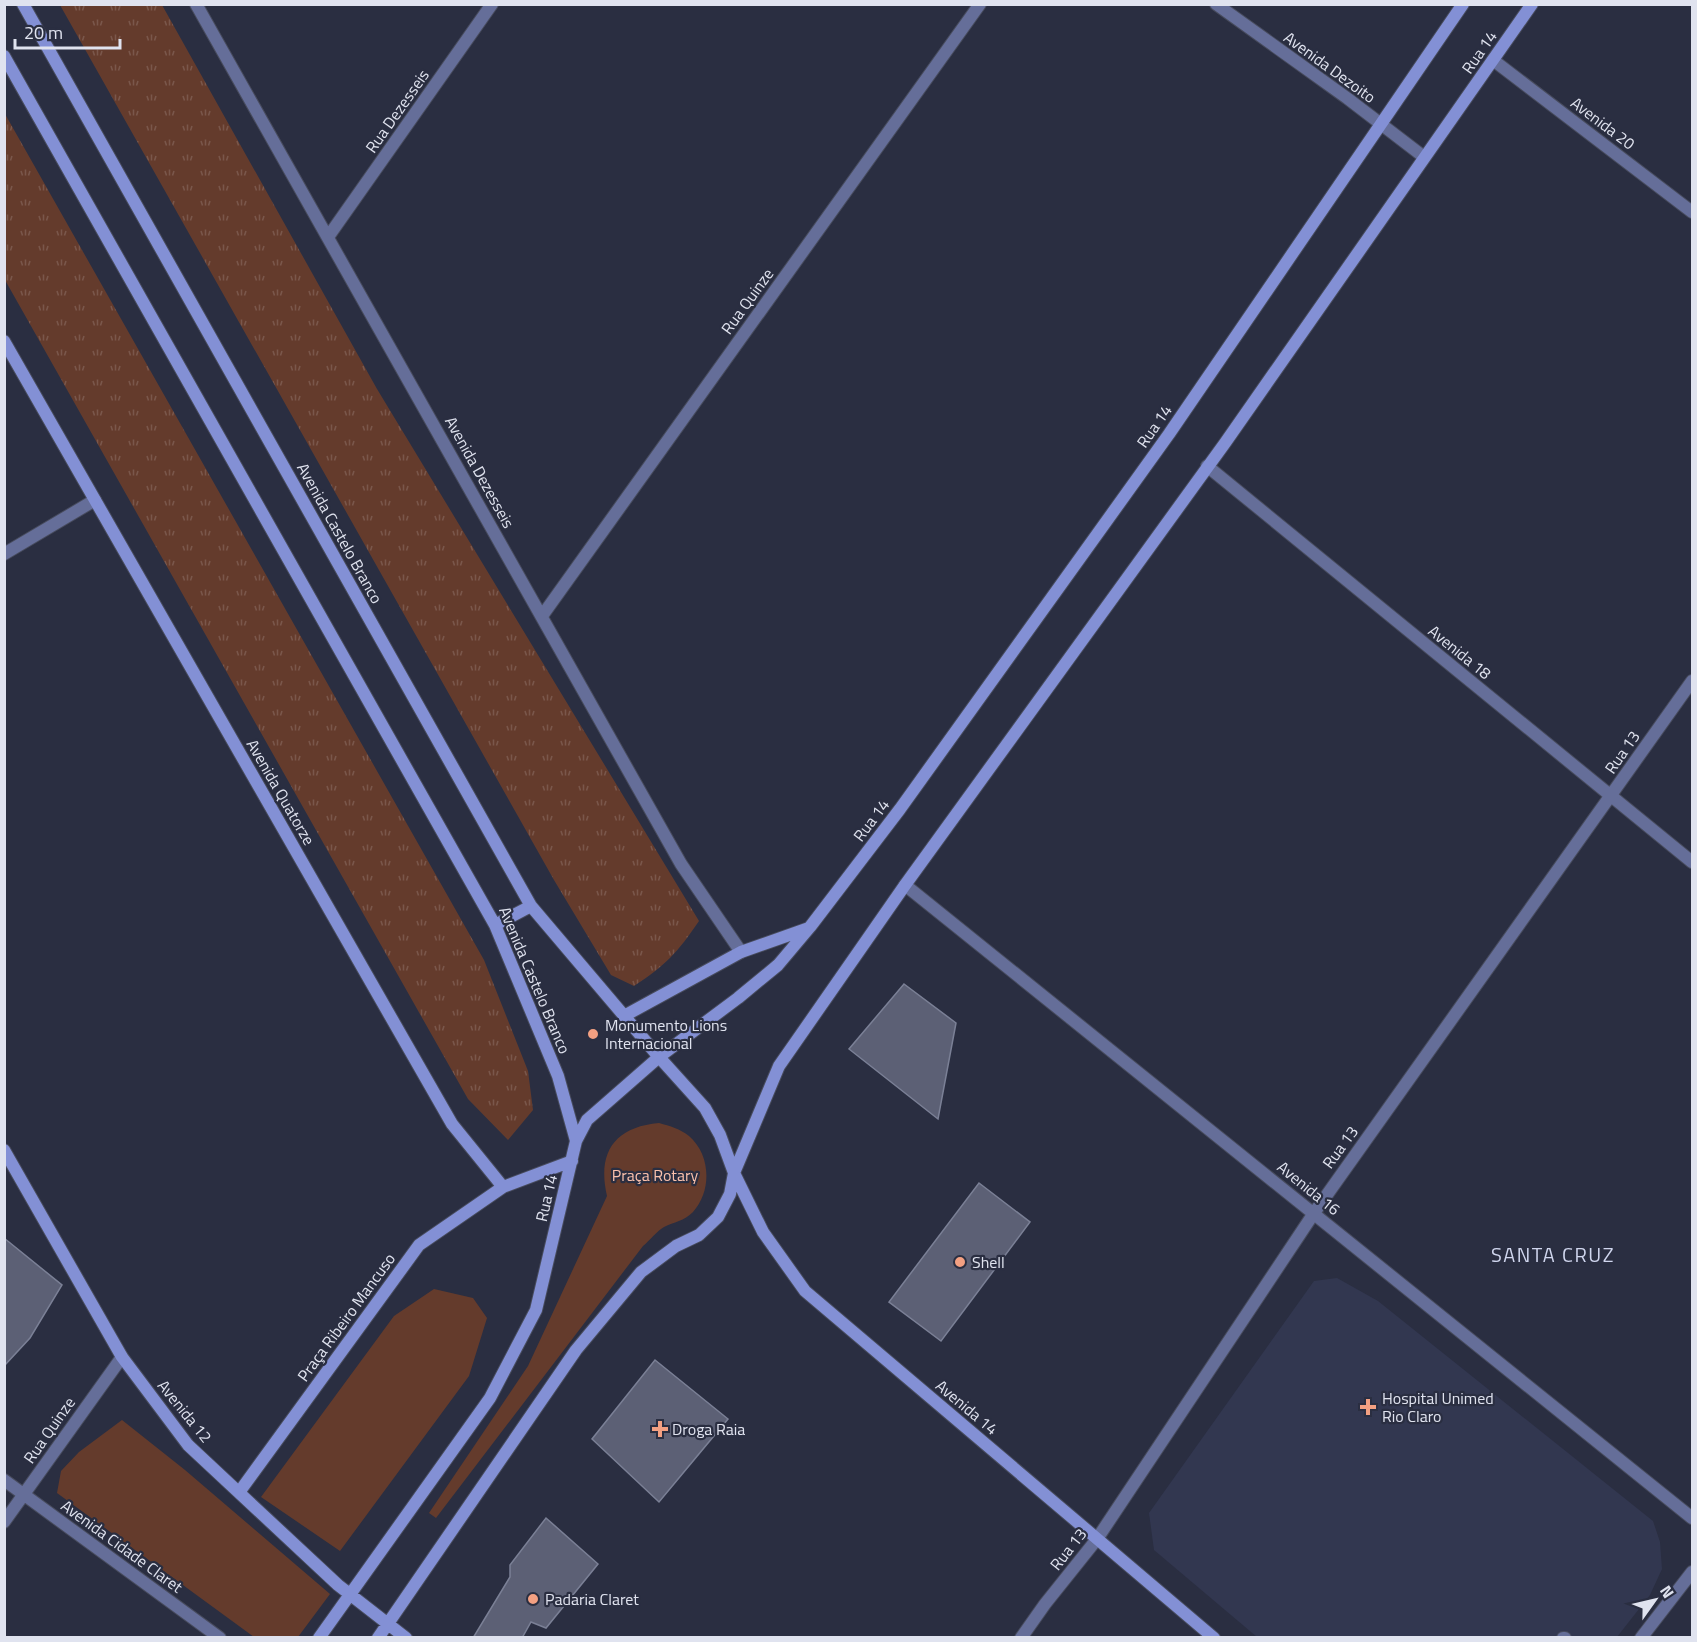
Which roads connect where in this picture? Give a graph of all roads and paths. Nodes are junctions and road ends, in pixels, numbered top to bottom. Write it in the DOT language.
graph roads {
  1 [pos="23,4"];
  2 [pos="196,4"];
  3 [pos="492,4"];
  4 [pos="980,4"];
  5 [pos="1216,4"];
  6 [pos="1463,4"];
  7 [pos="1532,4"];
  8 [pos="4,56"];
  9 [pos="1494,60"];
  10 [pos="1380,124"];
  11 [pos="1424,157"];
  12 [pos="1692,212"];
  13 [pos="328,237"];
  14 [pos="4,341"];
  15 [pos="1207,466"];
  16 [pos="95,500"];
  17 [pos="4,554"];
  18 [pos="542,616"];
  19 [pos="1692,681"];
  20 [pos="1611,797"];
  21 [pos="1692,862"];
  22 [pos="905,885"];
  23 [pos="531,906"];
  24 [pos="495,924"];
  25 [pos="810,927"];
  26 [pos="741,952"];
  27 [pos="624,1016"];
  28 [pos="658,1057"];
  29 [pos="576,1141"];
  30 [pos="4,1150"];
  31 [pos="572,1161"];
  32 [pos="734,1173"];
  33 [pos="503,1187"];
  34 [pos="1314,1213"];
  35 [pos="122,1357"];
  36 [pos="4,1480"];
  37 [pos="240,1491"];
  38 [pos="24,1495"];
  39 [pos="1692,1518"];
  40 [pos="4,1522"];
  41 [pos="1097,1539"];
  42 [pos="1692,1572"];
  43 [pos="349,1594"];
  44 [pos="389,1623"];
  45 [pos="220,1638"];
  46 [pos="319,1638"];
  47 [pos="378,1638"];
  48 [pos="406,1638"];
  49 [pos="1022,1638"];
  50 [pos="1214,1638"];
  51 [pos="1641,1638"];
  1 -- 23 [label="main road, Avenida Castelo Branco"];
  2 -- 13 [label="street, Avenida Dezesseis"];
  3 -- 13 [label="street, Rua Dezesseis"];
  4 -- 18 [label="street, Rua Quinze"];
  5 -- 10 [label="street, Avenida Dezoito"];
  6 -- 10 [label="main road, Rua 14"];
  7 -- 9 [label="main road, Rua 14"];
  8 -- 24 [label="main road, Avenida Castelo Branco"];
  9 -- 11 [label="main road, Rua 14"];
  9 -- 12 [label="street, Avenida 20"];
  10 -- 11 [label="street, Avenida Dezoito"];
  10 -- 25 [label="main road, Rua 14"];
  11 -- 15 [label="main road, Rua 14"];
  13 -- 18 [label="street, Avenida Dezesseis"];
  14 -- 16 [label="main road, Avenida Quatorze"];
  15 -- 20 [label="street, Avenida 18"];
  15 -- 22 [label="main road, Rua 14"];
  16 -- 17 [label="street"];
  16 -- 33 [label="main road, Avenida Quatorze"];
  18 -- 26 [label="street, Avenida Dezesseis"];
  19 -- 20 [label="street, Rua 13"];
  20 -- 21 [label="street, Avenida 18"];
  20 -- 34 [label="street, Rua 13"];
  22 -- 32 [label="main road, Rua 14"];
  22 -- 34 [label="street, Avenida 16"];
  23 -- 24 [label="main road"];
  23 -- 27 [label="main road, Avenida Castelo Branco"];
  24 -- 29 [label="main road, Avenida Castelo Branco"];
  25 -- 26 [label="main road"];
  25 -- 28 [label="main road, Rua 14"];
  26 -- 27 [label="main road"];
  27 -- 28 [label="main road, Avenida Castelo Branco"];
  28 -- 29 [label="main road, Rua 14"];
  28 -- 32 [label="main road, Avenida 14"];
  29 -- 31 [label="main road, Rua 14"];
  30 -- 35 [label="main road, Avenida 12"];
  31 -- 33 [label="main road"];
  31 -- 43 [label="main road, Rua 14"];
  32 -- 41 [label="main road, Avenida 14"];
  32 -- 44 [label="main road, Rua 14"];
  33 -- 37 [label="main road, Praça Ribeiro Mancuso"];
  34 -- 39 [label="street, Avenida 16"];
  34 -- 41 [label="street, Rua 13"];
  35 -- 37 [label="main road, Avenida 12"];
  35 -- 38 [label="street, Rua Quinze"];
  36 -- 38 [label="street, Avenida Cidade Claret"];
  37 -- 43 [label="main road, Avenida 12"];
  38 -- 40 [label="street, Rua Quinze"];
  38 -- 45 [label="street, Avenida Cidade Claret"];
  41 -- 49 [label="street, Rua 13"];
  41 -- 50 [label="main road, Avenida 14"];
  42 -- 51 [label="street"];
  43 -- 44 [label="main road, Avenida 12"];
  43 -- 46 [label="main road, Rua 14"];
  44 -- 47 [label="main road, Rua 14"];
  44 -- 48 [label="main road, Avenida 12"];
}
